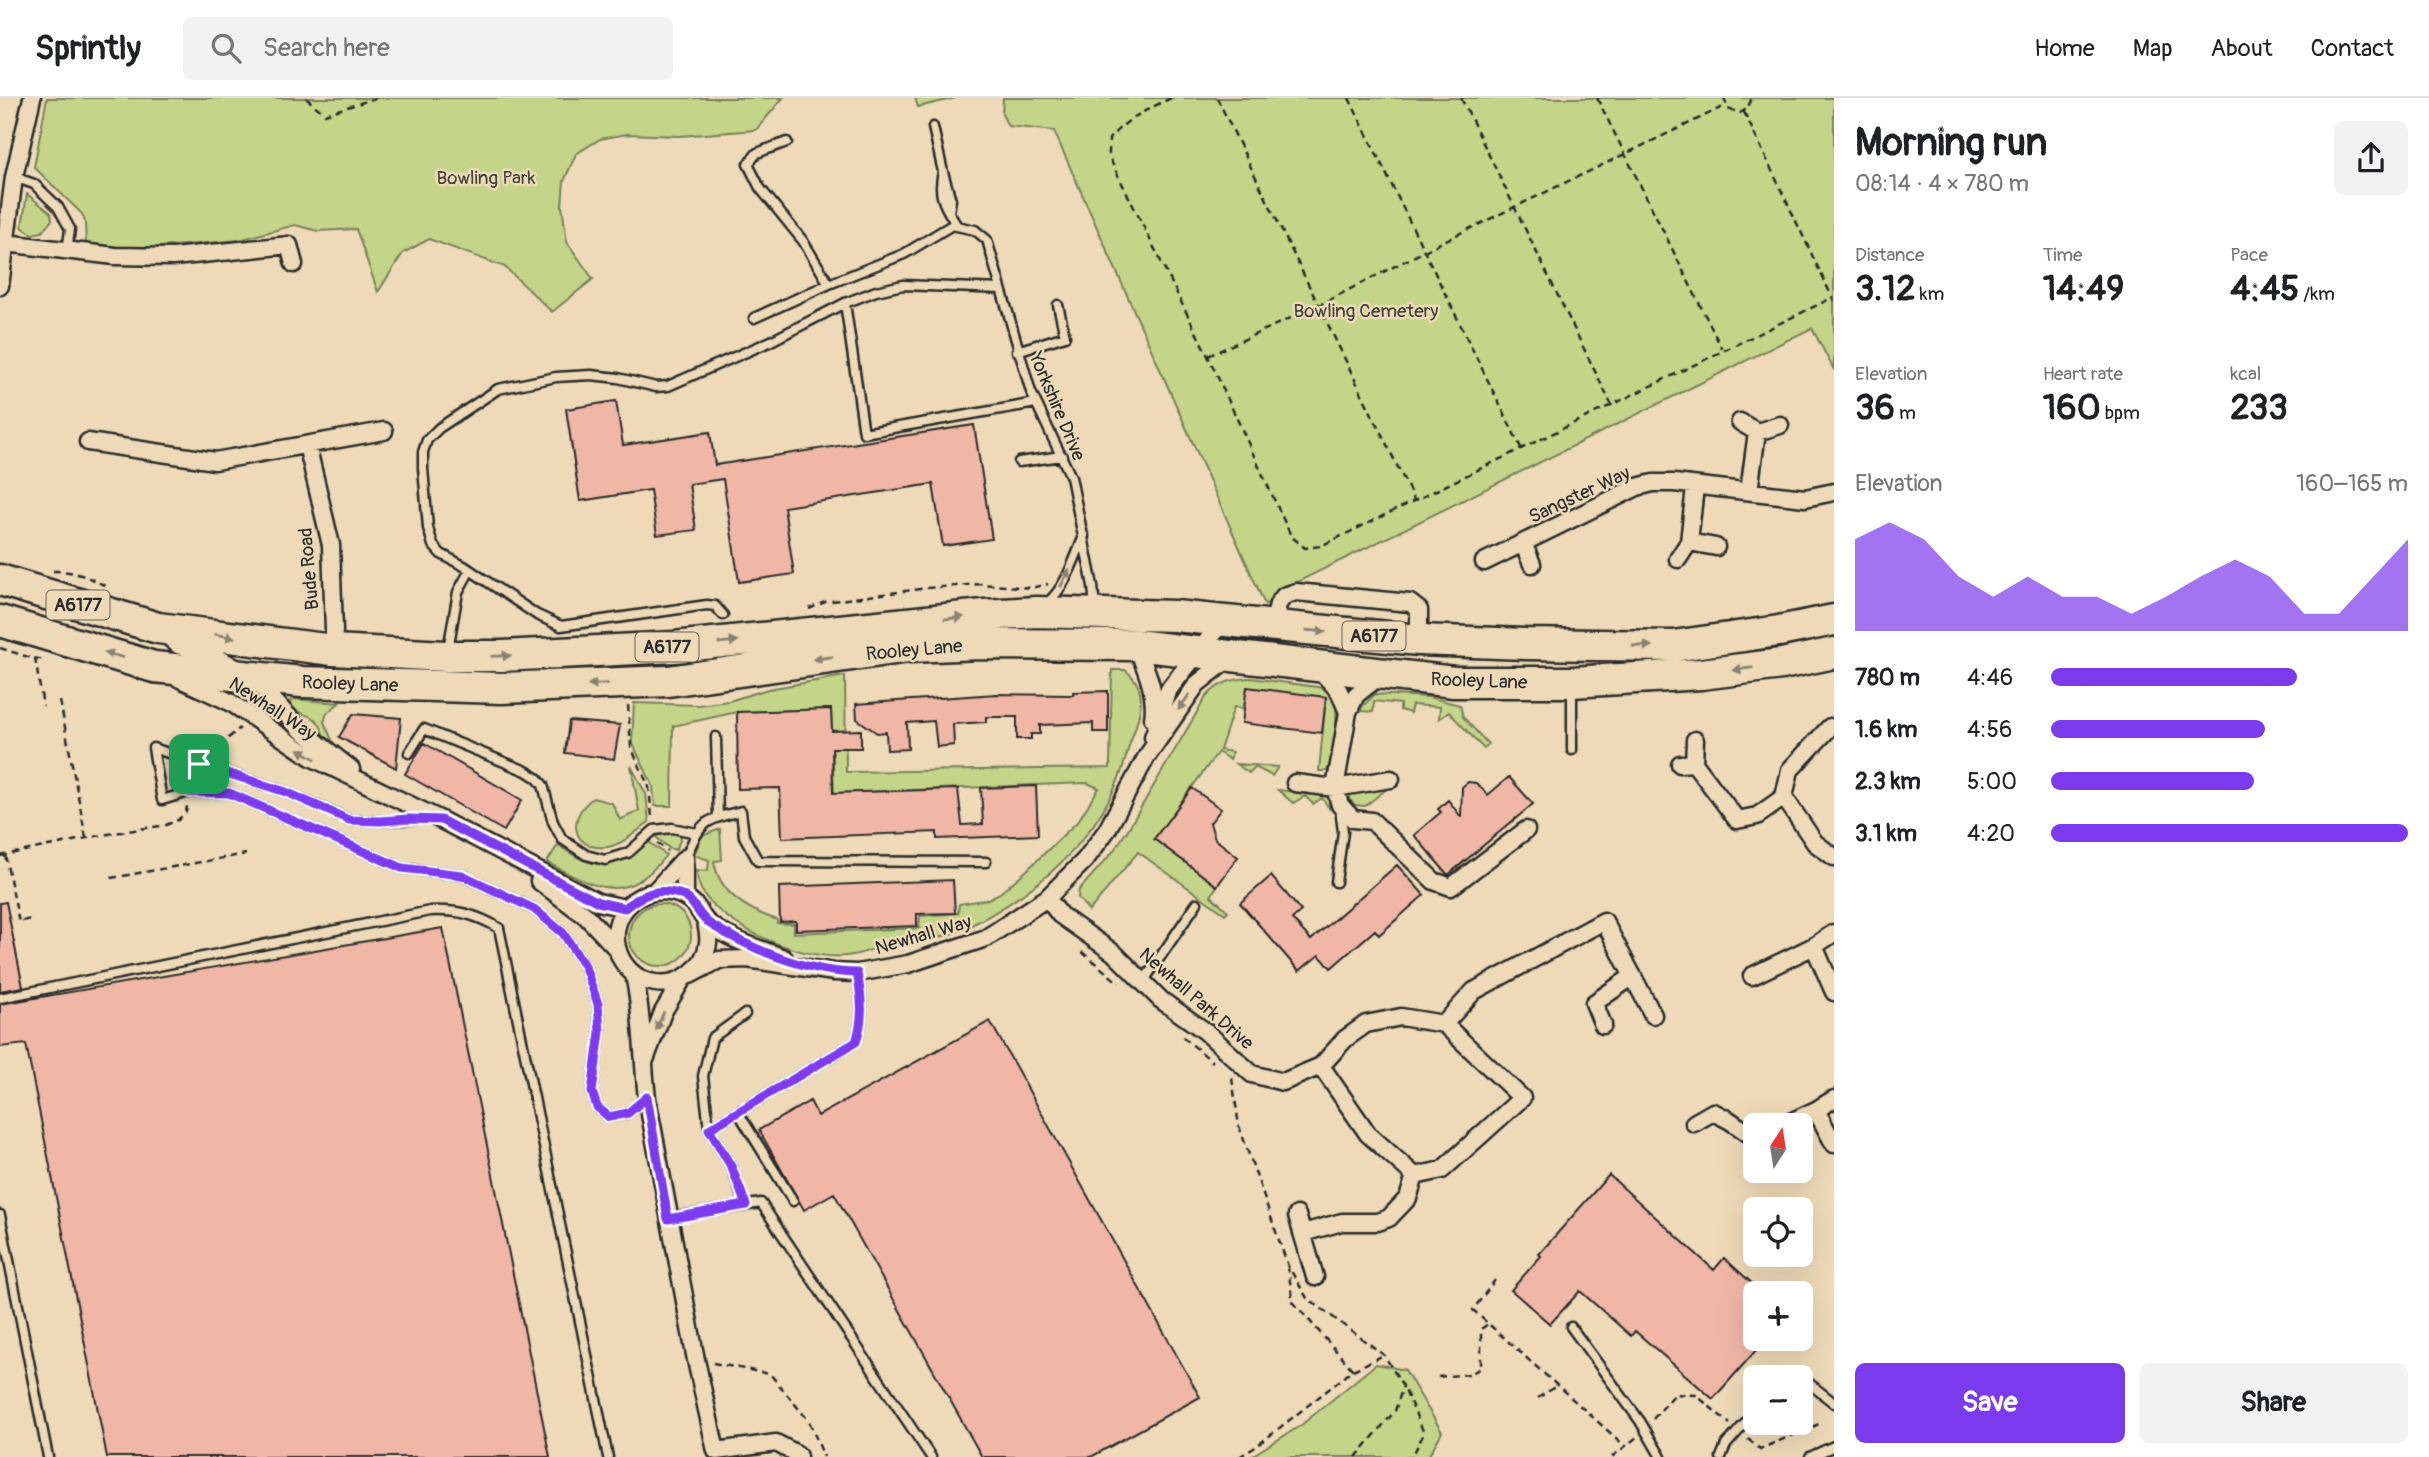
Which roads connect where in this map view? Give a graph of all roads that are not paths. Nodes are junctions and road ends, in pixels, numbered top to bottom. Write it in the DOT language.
graph roads {
  1 [pos="32,98"];
  2 [pos="933,127"];
  3 [pos="787,142"];
  4 [pos="15,177"];
  5 [pos="957,226"];
  6 [pos="5,243"];
  7 [pos="67,252"];
  8 [pos="294,264"];
  9 [pos="829,284"];
  10 [pos="0,286"];
  11 [pos="1000,289"];
  12 [pos="845,303"];
  13 [pos="1058,305"];
  14 [pos="754,318"];
  15 [pos="1017,352"];
  16 [pos="1036,403"];
  17 [pos="1740,422"];
  18 [pos="1780,425"];
  19 [pos="384,431"];
  20 [pos="1757,432"];
  21 [pos="88,442"];
  22 [pos="307,445"];
  23 [pos="1062,456"];
  24 [pos="1020,462"];
  25 [pos="1695,487"];
  26 [pos="1749,491"];
  27 [pos="1834,492"];
  28 [pos="1084,537"];
  29 [pos="1689,542"];
  30 [pos="1523,543"];
  31 [pos="1716,547"];
  32 [pos="1678,559"];
  33 [pos="1484,562"];
  34 [pos="1532,564"];
  35 [pos="470,570"];
  36 [pos="0,580"];
  37 [pos="1036,612"];
  38 [pos="723,615"];
  39 [pos="1092,617"];
  40 [pos="1834,620"];
  41 [pos="0,621"];
  42 [pos="1222,622"];
  43 [pos="158,628"];
  44 [pos="1136,645"];
  45 [pos="333,650"];
  46 [pos="1197,652"];
  47 [pos="1834,653"];
  48 [pos="446,656"];
  49 [pos="1231,657"];
  50 [pos="1782,664"];
  51 [pos="1834,666"];
  52 [pos="154,667"];
  53 [pos="1317,668"];
  54 [pos="1382,674"];
  55 [pos="253,678"];
  56 [pos="1572,682"];
  57 [pos="1348,712"];
  58 [pos="1830,727"];
  59 [pos="716,737"];
  60 [pos="1695,740"];
  61 [pos="1572,751"];
  62 [pos="409,753"];
  63 [pos="1147,756"];
  64 [pos="1391,779"];
  65 [pos="1295,783"];
  66 [pos="369,784"];
  67 [pos="1335,788"];
  68 [pos="1784,797"];
  69 [pos="1339,805"];
  70 [pos="718,817"];
  71 [pos="441,820"];
  72 [pos="1526,830"];
  73 [pos="697,832"];
  74 [pos="469,836"];
  75 [pos="1834,857"];
  76 [pos="684,860"];
  77 [pos="986,862"];
  78 [pos="1336,882"];
  79 [pos="654,892"];
  80 [pos="685,897"];
  81 [pos="1047,898"];
  82 [pos="1197,903"];
  83 [pos="625,908"];
  84 [pos="706,922"];
  85 [pos="1834,933"];
  86 [pos="1814,946"];
  87 [pos="617,949"];
  88 [pos="834,972"];
  89 [pos="857,973"];
  90 [pos="634,975"];
  91 [pos="1752,975"];
  92 [pos="1633,976"];
  93 [pos="686,978"];
  94 [pos="1143,982"];
  95 [pos="1834,992"];
  96 [pos="0,998"];
  97 [pos="745,1014"];
  98 [pos="1653,1015"];
  99 [pos="1444,1024"];
  100 [pos="1603,1025"];
  101 [pos="643,1065"];
  102 [pos="1321,1066"];
  103 [pos="647,1097"];
  104 [pos="1834,1099"];
  105 [pos="1816,1110"];
  106 [pos="738,1112"];
  107 [pos="1810,1113"];
  108 [pos="1694,1123"];
  109 [pos="709,1129"];
  110 [pos="1743,1130"];
  111 [pos="1834,1144"];
  112 [pos="1415,1176"];
  113 [pos="793,1201"];
  114 [pos="746,1205"];
  115 [pos="0,1215"];
  116 [pos="1297,1215"];
  117 [pos="668,1219"];
  118 [pos="1303,1233"];
  119 [pos="1315,1277"];
  120 [pos="1571,1327"];
  121 [pos="1813,1386"];
  122 [pos="1834,1403"];
  123 [pos="1743,1425"];
  124 [pos="1834,1446"];
  125 [pos="48,1457"];
  126 [pos="608,1457"];
  127 [pos="797,1457"];
  128 [pos="931,1457"];
  129 [pos="1661,1457"];
  130 [pos="1721,1457"];
  131 [pos="1811,1457"];
  1 -- 4 [label="street"];
  2 -- 5 [label="lane"];
  3 -- 9 [label="lane"];
  4 -- 6 [label="street"];
  4 -- 7 [label="lane"];
  5 -- 9 [label="lane"];
  5 -- 11 [label="lane, Yorkshire Drive"];
  6 -- 7 [label="street"];
  6 -- 10 [label="street"];
  7 -- 8 [label="street"];
  9 -- 14 [label="lane"];
  11 -- 12 [label="lane"];
  11 -- 15 [label="lane, Yorkshire Drive"];
  12 -- 16 [label="lane"];
  12 -- 35 [label="lane"];
  13 -- 15 [label="lane"];
  15 -- 16 [label="lane, Yorkshire Drive"];
  16 -- 23 [label="lane, Yorkshire Drive"];
  17 -- 20 [label="street"];
  18 -- 20 [label="street"];
  19 -- 22 [label="street"];
  20 -- 26 [label="street"];
  21 -- 22 [label="street"];
  22 -- 45 [label="street, Bude Road"];
  23 -- 24 [label="lane"];
  23 -- 28 [label="lane, Yorkshire Drive"];
  25 -- 26 [label="street, Sangster Way"];
  25 -- 29 [label="street"];
  25 -- 30 [label="street, Sangster Way"];
  26 -- 27 [label="street, Sangster Way"];
  37 -- 28 [label="lane, one-way"];
  28 -- 39 [label="lane, Yorkshire Drive"];
  29 -- 31 [label="street"];
  29 -- 32 [label="street"];
  30 -- 33 [label="street, Sangster Way"];
  30 -- 34 [label="street, Sangster Way"];
  35 -- 38 [label="lane"];
  35 -- 48 [label="lane"];
  36 -- 43 [label="highway, Rooley Lane / A6177"];
  37 -- 39 [label="highway, Rooley Lane / A6177"];
  48 -- 37 [label="highway, Rooley Lane / A6177, one-way"];
  39 -- 42 [label="highway, Rooley Lane / A6177"];
  42 -- 40 [label="highway, Rooley Lane / A6177, one-way"];
  52 -- 41 [label="highway, Rooley Lane / A6177, one-way"];
  42 -- 46 [label="street, Newhall Way"];
  43 -- 45 [label="highway, Rooley Lane / A6177, one-way"];
  43 -- 55 [label="street, Newhall Way"];
  44 -- 46 [label="highway, Rooley Lane / A6177"];
  44 -- 55 [label="highway, Rooley Lane / A6177, one-way"];
  44 -- 63 [label="street, Newhall Way"];
  45 -- 48 [label="highway, Rooley Lane / A6177"];
  46 -- 49 [label="highway, Rooley Lane / A6177"];
  46 -- 63 [label="street, Newhall Way"];
  47 -- 50 [label="highway, Rooley Lane / A6177"];
  49 -- 53 [label="highway, Rooley Lane / A6177"];
  49 -- 63 [label="street, Newhall Way, one-way"];
  50 -- 51 [label="street"];
  50 -- 56 [label="highway, Rooley Lane / A6177, one-way"];
  52 -- 55 [label="highway, Rooley Lane / A6177"];
  66 -- 52 [label="street, Newhall Way, one-way"];
  53 -- 54 [label="highway, Rooley Lane / A6177"];
  53 -- 57 [label="street"];
  54 -- 56 [label="highway, Rooley Lane / A6177"];
  54 -- 57 [label="street"];
  55 -- 66 [label="street, Newhall Way"];
  56 -- 61 [label="lane"];
  57 -- 67 [label="street"];
  58 -- 68 [label="street"];
  59 -- 70 [label="lane"];
  60 -- 68 [label="street"];
  62 -- 73 [label="lane"];
  63 -- 81 [label="street, Newhall Way"];
  64 -- 67 [label="street"];
  65 -- 67 [label="street"];
  66 -- 71 [label="street, Newhall Way"];
  67 -- 69 [label="street"];
  68 -- 75 [label="street"];
  69 -- 72 [label="street"];
  69 -- 78 [label="lane"];
  70 -- 73 [label="lane"];
  70 -- 77 [label="lane"];
  71 -- 74 [label="street, Newhall Way"];
  71 -- 103 [label="lane"];
  73 -- 76 [label="lane"];
  74 -- 83 [label="street, Newhall Way"];
  74 -- 87 [label="street, Newhall Way"];
  76 -- 79 [label="street"];
  76 -- 80 [label="street"];
  79 -- 80 [label="street"];
  79 -- 83 [label="street"];
  80 -- 84 [label="street, Newhall Way"];
  81 -- 89 [label="street, Newhall Way"];
  81 -- 94 [label="street, Newhall Park Drive"];
  82 -- 94 [label="lane"];
  83 -- 87 [label="street"];
  84 -- 88 [label="street, Newhall Way"];
  84 -- 93 [label="street"];
  85 -- 86 [label="street"];
  86 -- 91 [label="street"];
  86 -- 95 [label="street"];
  87 -- 90 [label="street, Newhall Way"];
  88 -- 89 [label="street, Newhall Way"];
  88 -- 93 [label="street, Newhall Way"];
  89 -- 106 [label="lane"];
  90 -- 93 [label="street, Newhall Way"];
  90 -- 101 [label="street"];
  92 -- 98 [label="street"];
  92 -- 99 [label="street"];
  92 -- 100 [label="street"];
  93 -- 101 [label="street, one-way"];
  94 -- 102 [label="street, Newhall Park Drive"];
  96 -- 126 [label="lane"];
  97 -- 109 [label="lane"];
  99 -- 102 [label="street, Newhall Park Drive"];
  99 -- 112 [label="street"];
  101 -- 103 [label="street"];
  102 -- 112 [label="street"];
  103 -- 117 [label="street"];
  104 -- 105 [label="street"];
  105 -- 107 [label="street"];
  105 -- 111 [label="street"];
  106 -- 109 [label="lane"];
  106 -- 113 [label="lane"];
  108 -- 110 [label="street"];
  109 -- 114 [label="lane"];
  112 -- 118 [label="street"];
  114 -- 117 [label="lane"];
  114 -- 128 [label="lane"];
  115 -- 125 [label="lane"];
  116 -- 118 [label="street"];
  117 -- 127 [label="street"];
  118 -- 119 [label="street"];
  120 -- 129 [label="lane"];
  121 -- 122 [label="lane"];
  123 -- 130 [label="lane"];
  124 -- 131 [label="lane"];
}
